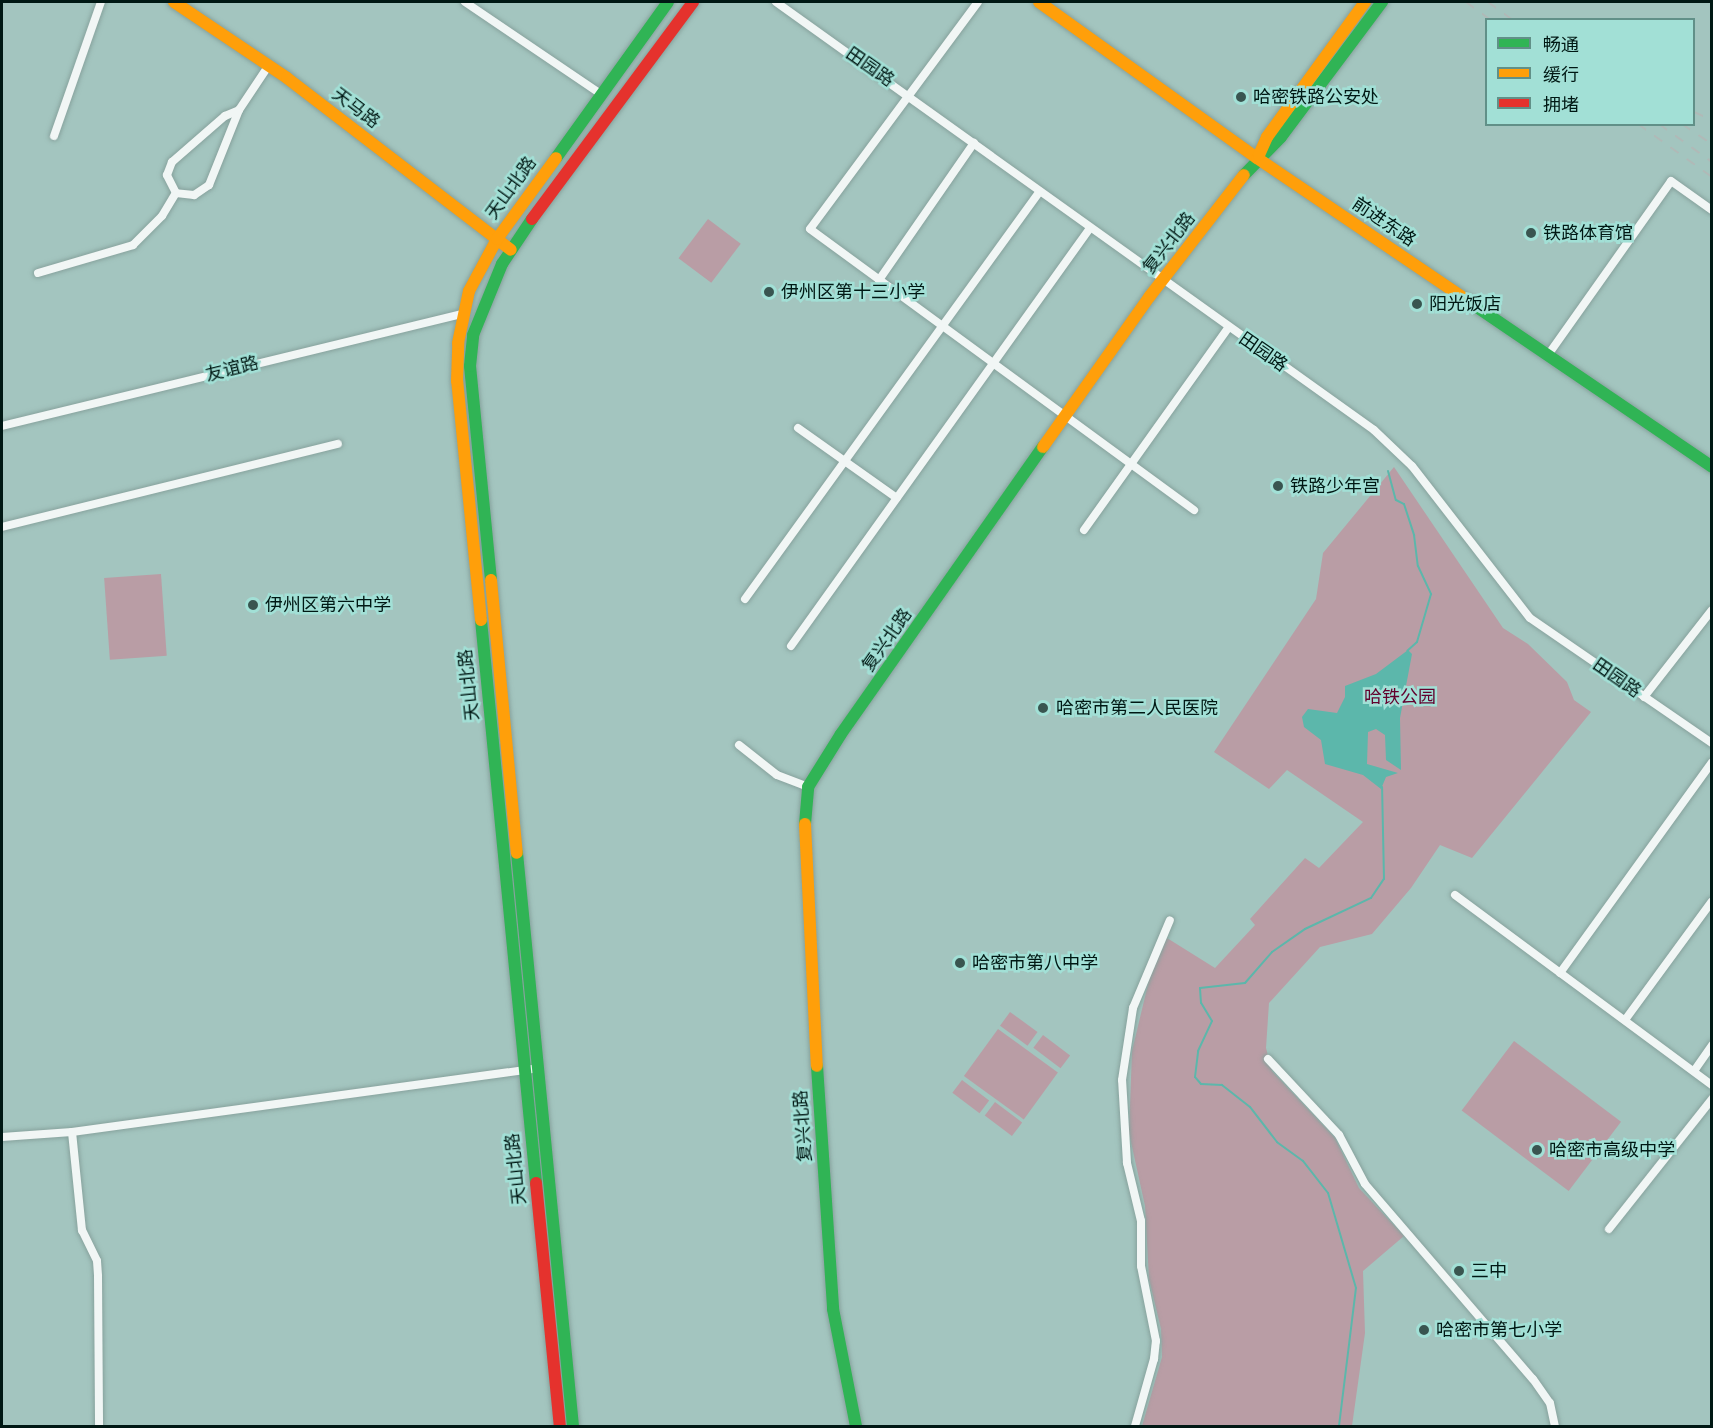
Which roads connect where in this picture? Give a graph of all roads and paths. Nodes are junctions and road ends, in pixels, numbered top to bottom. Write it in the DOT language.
graph roads {
  1 [pos="101,2"];
  2 [pos="174,2"];
  3 [pos="465,2"];
  4 [pos="668,2"];
  5 [pos="693,2"];
  6 [pos="776,2"];
  7 [pos="978,2"];
  8 [pos="1039,2"];
  9 [pos="1365,2"];
  10 [pos="1382,2"];
  11 [pos="269,65"];
  12 [pos="601,94"];
  13 [pos="908,94"];
  14 [pos="239,110"];
  15 [pos="54,136"];
  16 [pos="974,142"];
  17 [pos="1257,158"];
  18 [pos="1040,191"];
  19 [pos="176,193"];
  20 [pos="1712,210"];
  21 [pos="1090,228"];
  22 [pos="497,239"];
  23 [pos="512,250"];
  24 [pos="38,273"];
  25 [pos="879,280"];
  26 [pos="1162,281"];
  27 [pos="463,314"];
  28 [pos="941,326"];
  29 [pos="1228,327"];
  30 [pos="1548,355"];
  31 [pos="993,363"];
  32 [pos="1066,416"];
  33 [pos="2,426"];
  34 [pos="798,428"];
  35 [pos="339,444"];
  36 [pos="845,460"];
  37 [pos="1130,463"];
  38 [pos="1712,467"];
  39 [pos="897,498"];
  40 [pos="1194,510"];
  41 [pos="2,527"];
  42 [pos="1084,530"];
  43 [pos="745,599"];
  44 [pos="1712,610"];
  45 [pos="791,646"];
  46 [pos="1644,697"];
  47 [pos="1712,743"];
  48 [pos="739,745"];
  49 [pos="1712,762"];
  50 [pos="808,787"];
  51 [pos="1455,895"];
  52 [pos="1712,901"];
  53 [pos="1170,921"];
  54 [pos="1560,973"];
  55 [pos="1625,1020"];
  56 [pos="1712,1045"];
  57 [pos="1268,1059"];
  58 [pos="531,1069"];
  59 [pos="1694,1071"];
  60 [pos="1712,1085"];
  61 [pos="1712,1099"];
  62 [pos="72,1132"];
  63 [pos="2,1137"];
  64 [pos="1609,1229"];
  65 [pos="99,1426"];
  66 [pos="560,1426"];
  67 [pos="573,1426"];
  68 [pos="856,1426"];
  69 [pos="1135,1426"];
  70 [pos="1555,1426"];
  1 -- 15 [label="street"];
  2 -- 11 [label="main road, 天马路"];
  3 -- 12 [label="street"];
  4 -- 12 [label="main road, 天山北路"];
  5 -- 23 [label="main road"];
  6 -- 13 [label="street, 田园路"];
  7 -- 13 [label="street"];
  8 -- 17 [label="main road, 前进东路"];
  9 -- 17 [label="main road"];
  10 -- 17 [label="main road, 复兴北路"];
  11 -- 14 [label="street"];
  11 -- 22 [label="main road, 天马路"];
  12 -- 22 [label="main road, 天山北路"];
  13 -- 16 [label="street, 田园路"];
  13 -- 25 [label="street"];
  14 -- 19 [label="street"];
  14 -- 19 [label="street"];
  16 -- 18 [label="street, 田园路"];
  16 -- 25 [label="street"];
  17 -- 26 [label="main road, 复兴北路"];
  17 -- 30 [label="main road, 前进东路"];
  18 -- 21 [label="street, 田园路"];
  18 -- 28 [label="street"];
  19 -- 24 [label="street"];
  20 -- 30 [label="street"];
  21 -- 26 [label="street, 田园路"];
  21 -- 31 [label="street"];
  22 -- 23 [label="main road, 天马路"];
  22 -- 27 [label="main road, 天山北路"];
  23 -- 58 [label="main road"];
  25 -- 28 [label="street"];
  26 -- 29 [label="street, 田园路"];
  26 -- 32 [label="main road, 复兴北路"];
  27 -- 33 [label="street, 友谊路"];
  27 -- 58 [label="main road, 天山北路"];
  28 -- 31 [label="street"];
  28 -- 36 [label="street"];
  29 -- 37 [label="street"];
  29 -- 46 [label="street, 田园路"];
  30 -- 38 [label="main road, 前进东路"];
  31 -- 32 [label="street"];
  31 -- 39 [label="street"];
  32 -- 37 [label="street"];
  32 -- 50 [label="main road, 复兴北路"];
  34 -- 36 [label="street"];
  35 -- 41 [label="street"];
  36 -- 39 [label="street"];
  36 -- 43 [label="street"];
  37 -- 40 [label="street"];
  37 -- 42 [label="street"];
  39 -- 45 [label="street"];
  44 -- 46 [label="street"];
  46 -- 47 [label="street, 田园路"];
  48 -- 50 [label="street"];
  49 -- 54 [label="street"];
  50 -- 68 [label="main road, 复兴北路"];
  51 -- 55 [label="street"];
  52 -- 55 [label="street"];
  53 -- 69 [label="street"];
  55 -- 59 [label="street"];
  56 -- 59 [label="street"];
  57 -- 70 [label="street"];
  58 -- 62 [label="street"];
  58 -- 66 [label="main road, 天山北路"];
  58 -- 67 [label="main road"];
  59 -- 60 [label="street"];
  61 -- 64 [label="street"];
  62 -- 63 [label="street"];
  62 -- 65 [label="street"];
}
